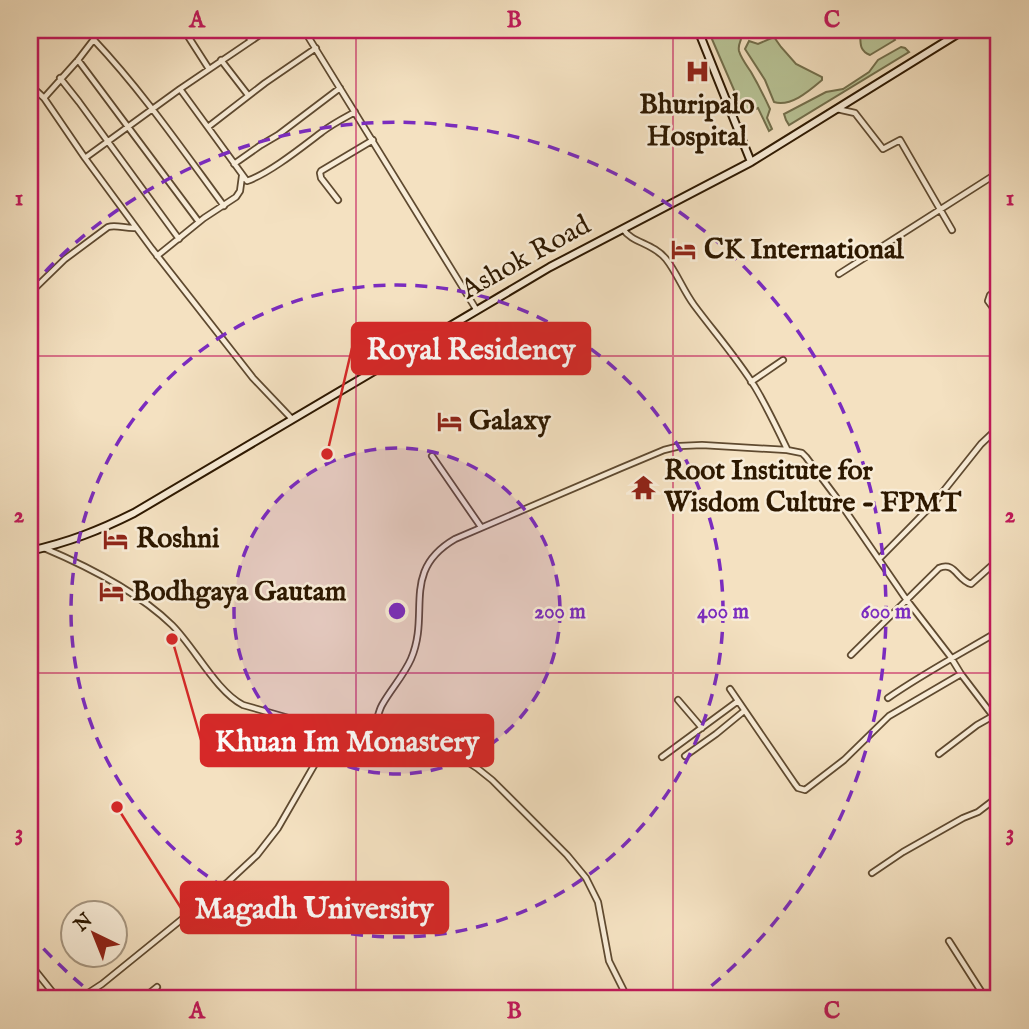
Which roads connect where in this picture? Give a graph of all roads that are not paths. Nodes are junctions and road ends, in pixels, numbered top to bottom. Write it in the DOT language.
graph roads {
  1 [pos="101,30"];
  2 [pos="184,30"];
  3 [pos="243,30"];
  4 [pos="267,30"];
  5 [pos="304,30"];
  6 [pos="698,30"];
  7 [pos="964,30"];
  8 [pos="94,40"];
  9 [pos="251,40"];
  10 [pos="316,48"];
  11 [pos="78,60"];
  12 [pos="221,60"];
  13 [pos="209,69"];
  14 [pos="60,78"];
  15 [pos="30,85"];
  16 [pos="340,88"];
  17 [pos="180,89"];
  18 [pos="248,95"];
  19 [pos="44,98"];
  20 [pos="152,109"];
  21 [pos="836,109"];
  22 [pos="355,112"];
  23 [pos="129,127"];
  24 [pos="208,127"];
  25 [pos="373,140"];
  26 [pos="108,141"];
  27 [pos="85,158"];
  28 [pos="751,162"];
  29 [pos="234,164"];
  30 [pos="999,172"];
  31 [pos="242,175"];
  32 [pos="338,200"];
  33 [pos="224,206"];
  34 [pos="939,209"];
  35 [pos="199,222"];
  36 [pos="136,228"];
  37 [pos="623,229"];
  38 [pos="952,230"];
  39 [pos="179,239"];
  40 [pos="157,256"];
  41 [pos="839,274"];
  42 [pos="999,289"];
  43 [pos="30,293"];
  44 [pos="477,309"];
  45 [pos="999,316"];
  46 [pos="444,328"];
  47 [pos="470,354"];
  48 [pos="783,360"];
  49 [pos="751,382"];
  50 [pos="292,419"];
  51 [pos="999,427"];
  52 [pos="787,450"];
  53 [pos="432,456"];
  54 [pos="481,527"];
  55 [pos="43,548"];
  56 [pos="30,551"];
  57 [pos="879,559"];
  58 [pos="999,559"];
  59 [pos="906,600"];
  60 [pos="999,631"];
  61 [pos="851,655"];
  62 [pos="952,658"];
  63 [pos="961,674"];
  64 [pos="730,689"];
  65 [pos="888,698"];
  66 [pos="678,700"];
  67 [pos="738,701"];
  68 [pos="744,711"];
  69 [pos="993,716"];
  70 [pos="330,727"];
  71 [pos="999,727"];
  72 [pos="702,728"];
  73 [pos="374,730"];
  74 [pos="939,754"];
  75 [pos="685,756"];
  76 [pos="662,757"];
  77 [pos="999,796"];
  78 [pos="872,873"];
  79 [pos="949,942"];
  80 [pos="30,964"];
  81 [pos="157,987"];
  82 [pos="58,999"];
  83 [pos="79,999"];
  84 [pos="142,999"];
  85 [pos="628,999"];
  86 [pos="986,999"];
  1 -- 8 [label="street"];
  2 -- 13 [label="street"];
  3 -- 9 [label="street"];
  4 -- 9 [label="street"];
  5 -- 10 [label="street"];
  6 -- 28 [label="street"];
  7 -- 21 [label="street, Ashok Road"];
  8 -- 11 [label="street"];
  8 -- 20 [label="street"];
  9 -- 12 [label="street"];
  10 -- 16 [label="street"];
  10 -- 18 [label="street"];
  11 -- 14 [label="street"];
  11 -- 23 [label="street"];
  12 -- 13 [label="street"];
  12 -- 18 [label="street"];
  13 -- 17 [label="street"];
  14 -- 19 [label="street"];
  14 -- 26 [label="street"];
  15 -- 19 [label="street"];
  16 -- 22 [label="street"];
  16 -- 29 [label="street"];
  17 -- 20 [label="street"];
  17 -- 24 [label="street"];
  18 -- 24 [label="street"];
  19 -- 27 [label="street"];
  20 -- 23 [label="street"];
  20 -- 33 [label="street"];
  21 -- 28 [label="street, Ashok Road"];
  21 -- 34 [label="street"];
  22 -- 25 [label="street"];
  22 -- 31 [label="street"];
  23 -- 26 [label="street"];
  23 -- 35 [label="street"];
  24 -- 29 [label="street"];
  25 -- 32 [label="street"];
  25 -- 44 [label="street"];
  26 -- 27 [label="street"];
  26 -- 39 [label="street"];
  27 -- 36 [label="street"];
  28 -- 37 [label="street, Ashok Road"];
  29 -- 31 [label="street"];
  30 -- 34 [label="street"];
  31 -- 33 [label="street"];
  33 -- 35 [label="street"];
  34 -- 38 [label="street"];
  34 -- 41 [label="street"];
  35 -- 39 [label="street"];
  36 -- 40 [label="street"];
  36 -- 43 [label="street"];
  37 -- 44 [label="street, Ashok Road"];
  37 -- 49 [label="street"];
  39 -- 40 [label="street"];
  40 -- 50 [label="street"];
  42 -- 45 [label="street"];
  44 -- 46 [label="street, Ashok Road"];
  46 -- 47 [label="street"];
  46 -- 50 [label="street, Ashok Road"];
  48 -- 49 [label="street"];
  49 -- 52 [label="street"];
  50 -- 55 [label="street, Ashok Road"];
  51 -- 57 [label="street"];
  52 -- 54 [label="street"];
  52 -- 57 [label="street"];
  53 -- 54 [label="street"];
  54 -- 73 [label="street"];
  55 -- 56 [label="street, Ashok Road"];
  55 -- 70 [label="street"];
  57 -- 59 [label="street"];
  58 -- 59 [label="street"];
  59 -- 61 [label="street"];
  59 -- 62 [label="street"];
  60 -- 62 [label="street"];
  62 -- 63 [label="street"];
  62 -- 65 [label="street"];
  63 -- 68 [label="street"];
  63 -- 69 [label="street"];
  64 -- 67 [label="street"];
  66 -- 72 [label="street"];
  67 -- 68 [label="street"];
  67 -- 72 [label="street"];
  68 -- 75 [label="street"];
  69 -- 71 [label="street"];
  69 -- 74 [label="street"];
  70 -- 73 [label="street"];
  70 -- 83 [label="street"];
  72 -- 76 [label="street"];
  73 -- 85 [label="street"];
  77 -- 78 [label="street"];
  79 -- 86 [label="street"];
  80 -- 82 [label="street"];
  81 -- 84 [label="street"];
}
